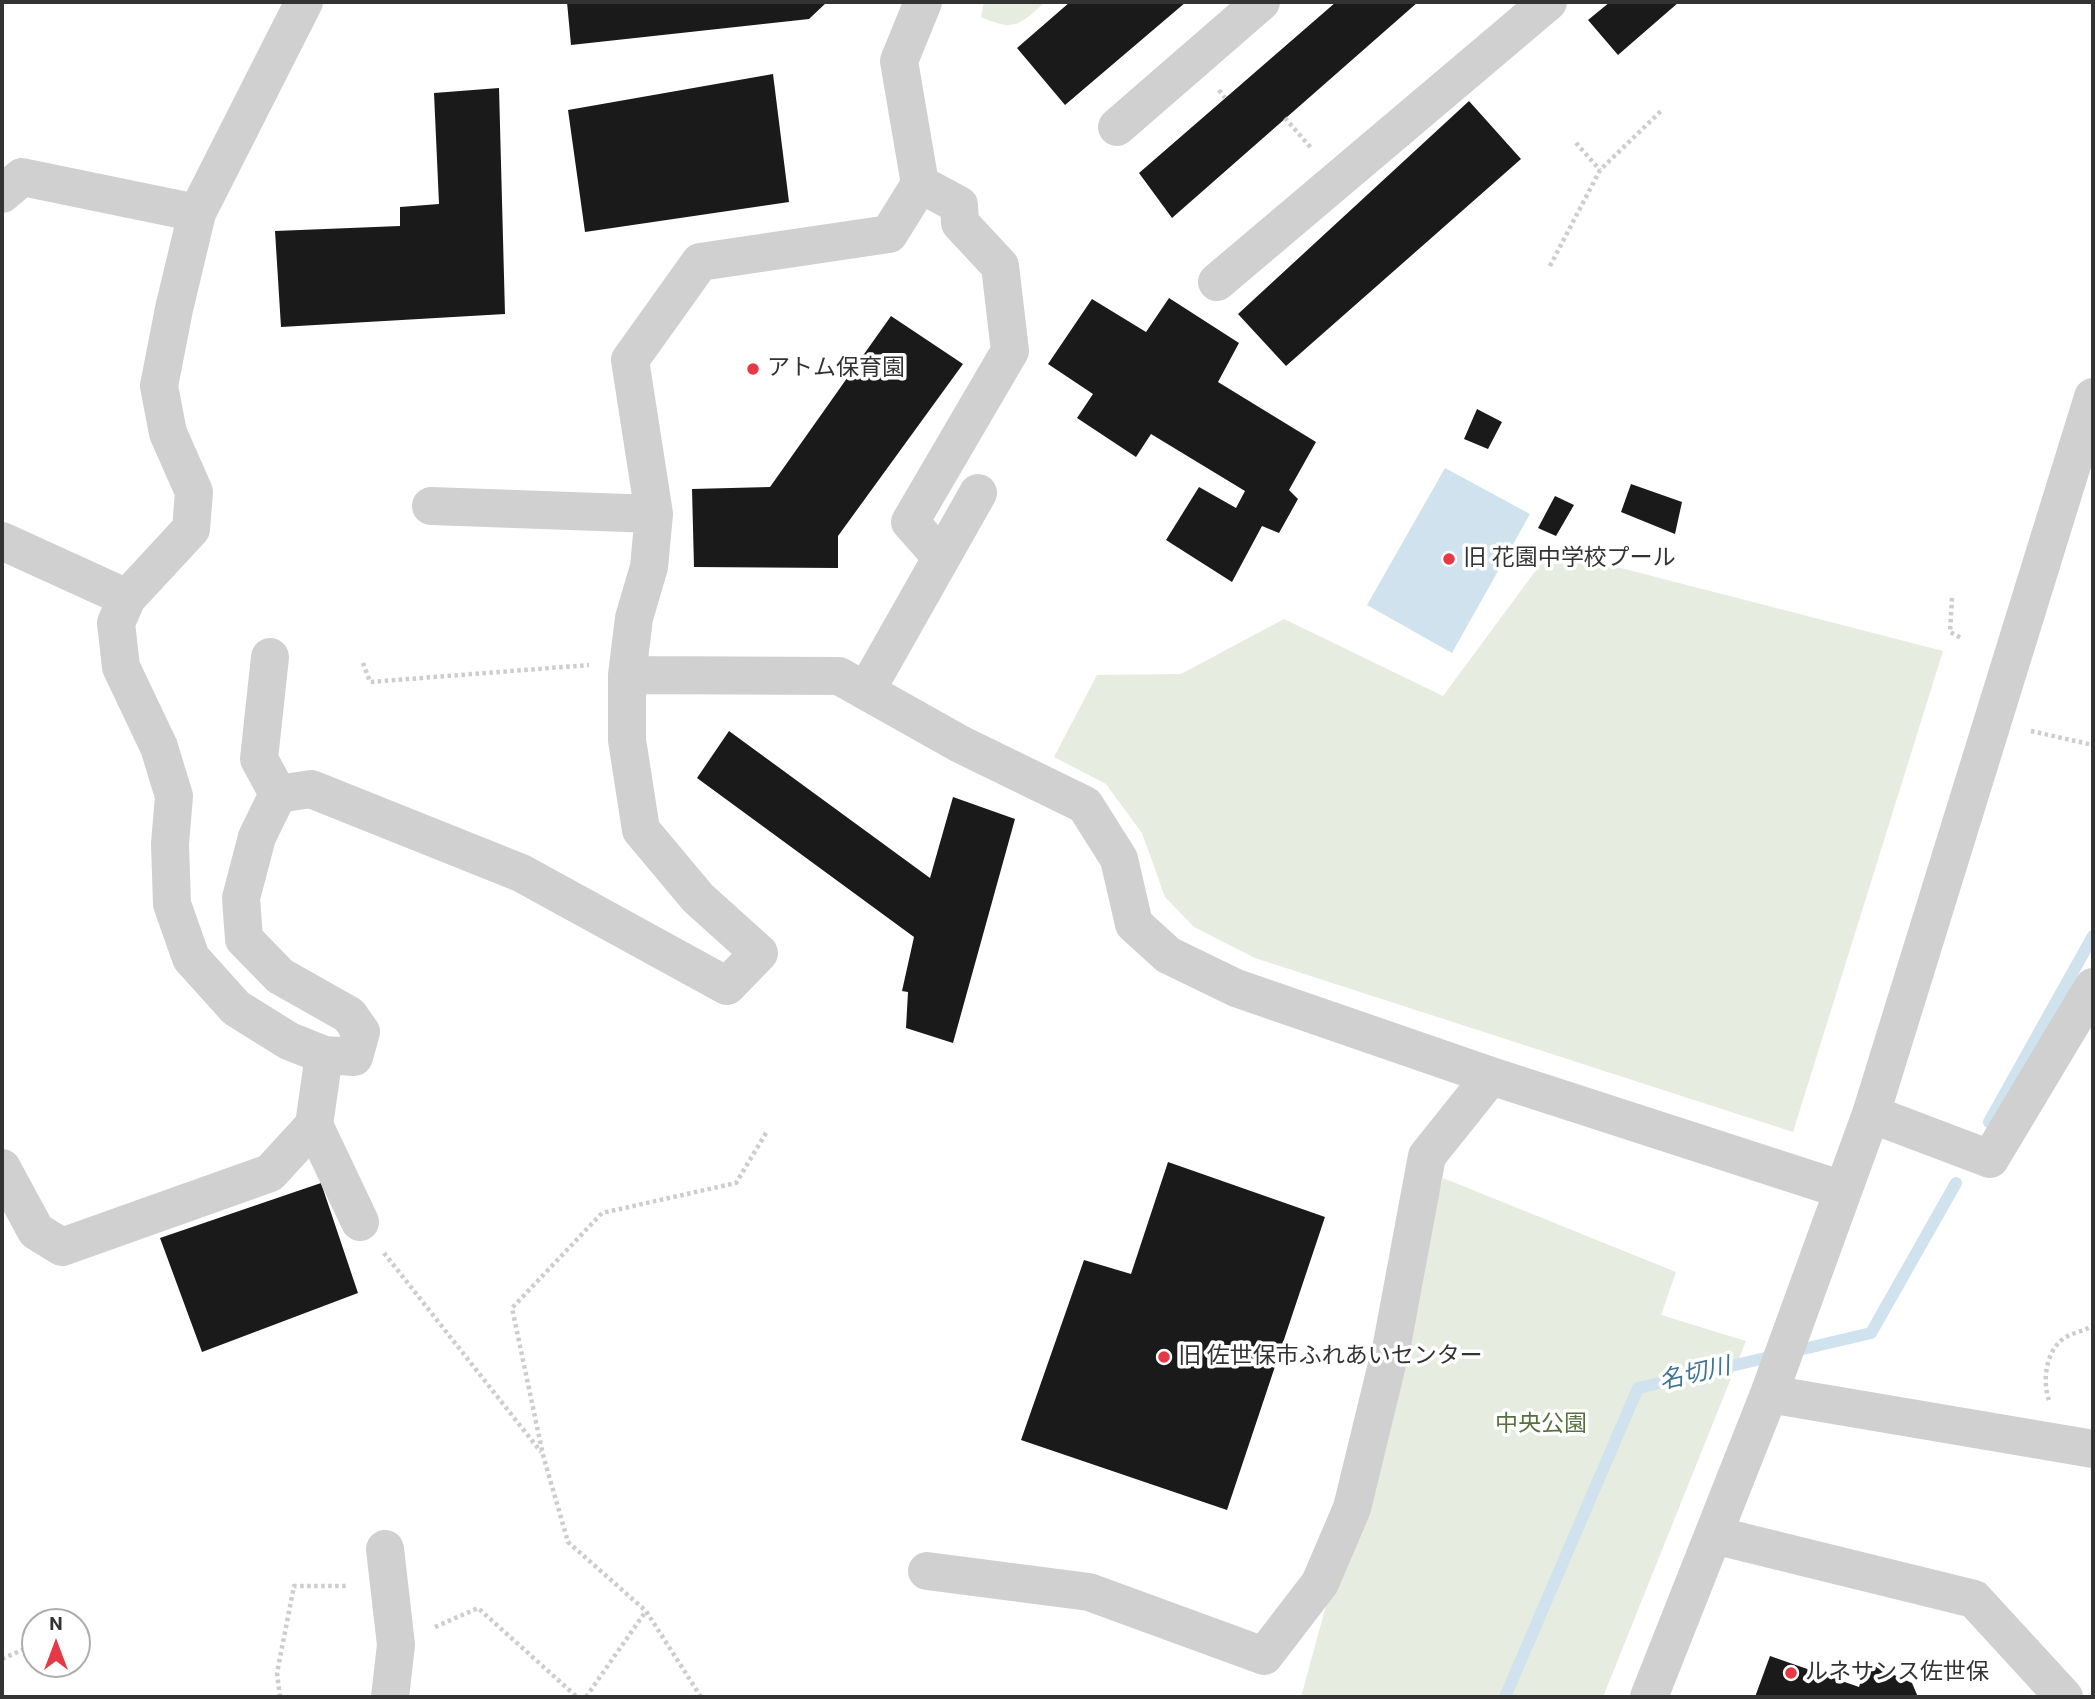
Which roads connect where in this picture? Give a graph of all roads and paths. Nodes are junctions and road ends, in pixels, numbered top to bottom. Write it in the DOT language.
graph roads {
  1 [pos="304,2"];
  2 [pos="923,2"];
  3 [pos="1261,2"];
  4 [pos="1548,2"];
  5 [pos="1662,110"];
  6 [pos="1117,127"];
  7 [pos="1576,143"];
  8 [pos="1600,170"];
  9 [pos="920,184"];
  10 [pos="2,194"];
  11 [pos="197,213"];
  12 [pos="1550,266"];
  13 [pos="1217,282"];
  14 [pos="2093,397"];
  15 [pos="978,494"];
  16 [pos="431,506"];
  17 [pos="654,514"];
  18 [pos="2,541"];
  19 [pos="942,557"];
  20 [pos="127,598"];
  21 [pos="1952,598"];
  22 [pos="1963,639"];
  23 [pos="270,657"];
  24 [pos="363,663"];
  25 [pos="627,676"];
  26 [pos="866,691"];
  27 [pos="1993,721"];
  28 [pos="2093,745"];
  29 [pos="278,794"];
  30 [pos="2093,986"];
  31 [pos="324,1055"];
  32 [pos="1491,1076"];
  33 [pos="1871,1114"];
  34 [pos="314,1125"];
  35 [pos="766,1133"];
  36 [pos="2,1168"];
  37 [pos="1843,1189"];
  38 [pos="360,1222"];
  39 [pos="2093,1325"];
  40 [pos="1770,1388"];
  41 [pos="2050,1404"];
  42 [pos="2093,1449"];
  43 [pos="543,1455"];
  44 [pos="1714,1535"];
  45 [pos="385,1549"];
  46 [pos="927,1571"];
  47 [pos="646,1611"];
  48 [pos="396,1645"];
  49 [pos="21,1650"];
  50 [pos="2,1659"];
  51 [pos="280,1697"];
  52 [pos="390,1697"];
  53 [pos="577,1697"];
  54 [pos="586,1697"];
  55 [pos="701,1697"];
  56 [pos="1649,1697"];
  57 [pos="2064,1697"];
  1 -- 11 [label="street"];
  2 -- 9 [label="street"];
  3 -- 6 [label="street"];
  4 -- 13 [label="street"];
  5 -- 8 [label="path"];
  7 -- 8 [label="path"];
  8 -- 12 [label="path"];
  9 -- 17 [label="street"];
  9 -- 19 [label="street"];
  10 -- 11 [label="street"];
  11 -- 20 [label="street"];
  14 -- 27 [label="street"];
  15 -- 19 [label="street"];
  16 -- 17 [label="street"];
  17 -- 25 [label="street"];
  18 -- 20 [label="street"];
  19 -- 26 [label="street"];
  20 -- 31 [label="street"];
  21 -- 22 [label="path"];
  23 -- 29 [label="street"];
  24 -- 25 [label="path"];
  25 -- 26 [label="street"];
  25 -- 29 [label="street"];
  26 -- 32 [label="street"];
  27 -- 28 [label="path"];
  27 -- 33 [label="street"];
  29 -- 31 [label="street"];
  30 -- 33 [label="street"];
  31 -- 34 [label="street"];
  32 -- 37 [label="street"];
  32 -- 46 [label="street"];
  33 -- 37 [label="street"];
  34 -- 36 [label="street"];
  34 -- 38 [label="street"];
  35 -- 43 [label="path"];
  37 -- 40 [label="street"];
  38 -- 43 [label="path"];
  39 -- 41 [label="path"];
  40 -- 42 [label="street"];
  40 -- 44 [label="street"];
  43 -- 47 [label="path"];
  44 -- 56 [label="street"];
  44 -- 57 [label="street"];
  45 -- 48 [label="street"];
  45 -- 51 [label="path"];
  47 -- 54 [label="path"];
  47 -- 55 [label="path"];
  48 -- 52 [label="street"];
  48 -- 53 [label="path"];
  49 -- 50 [label="path"];
}
